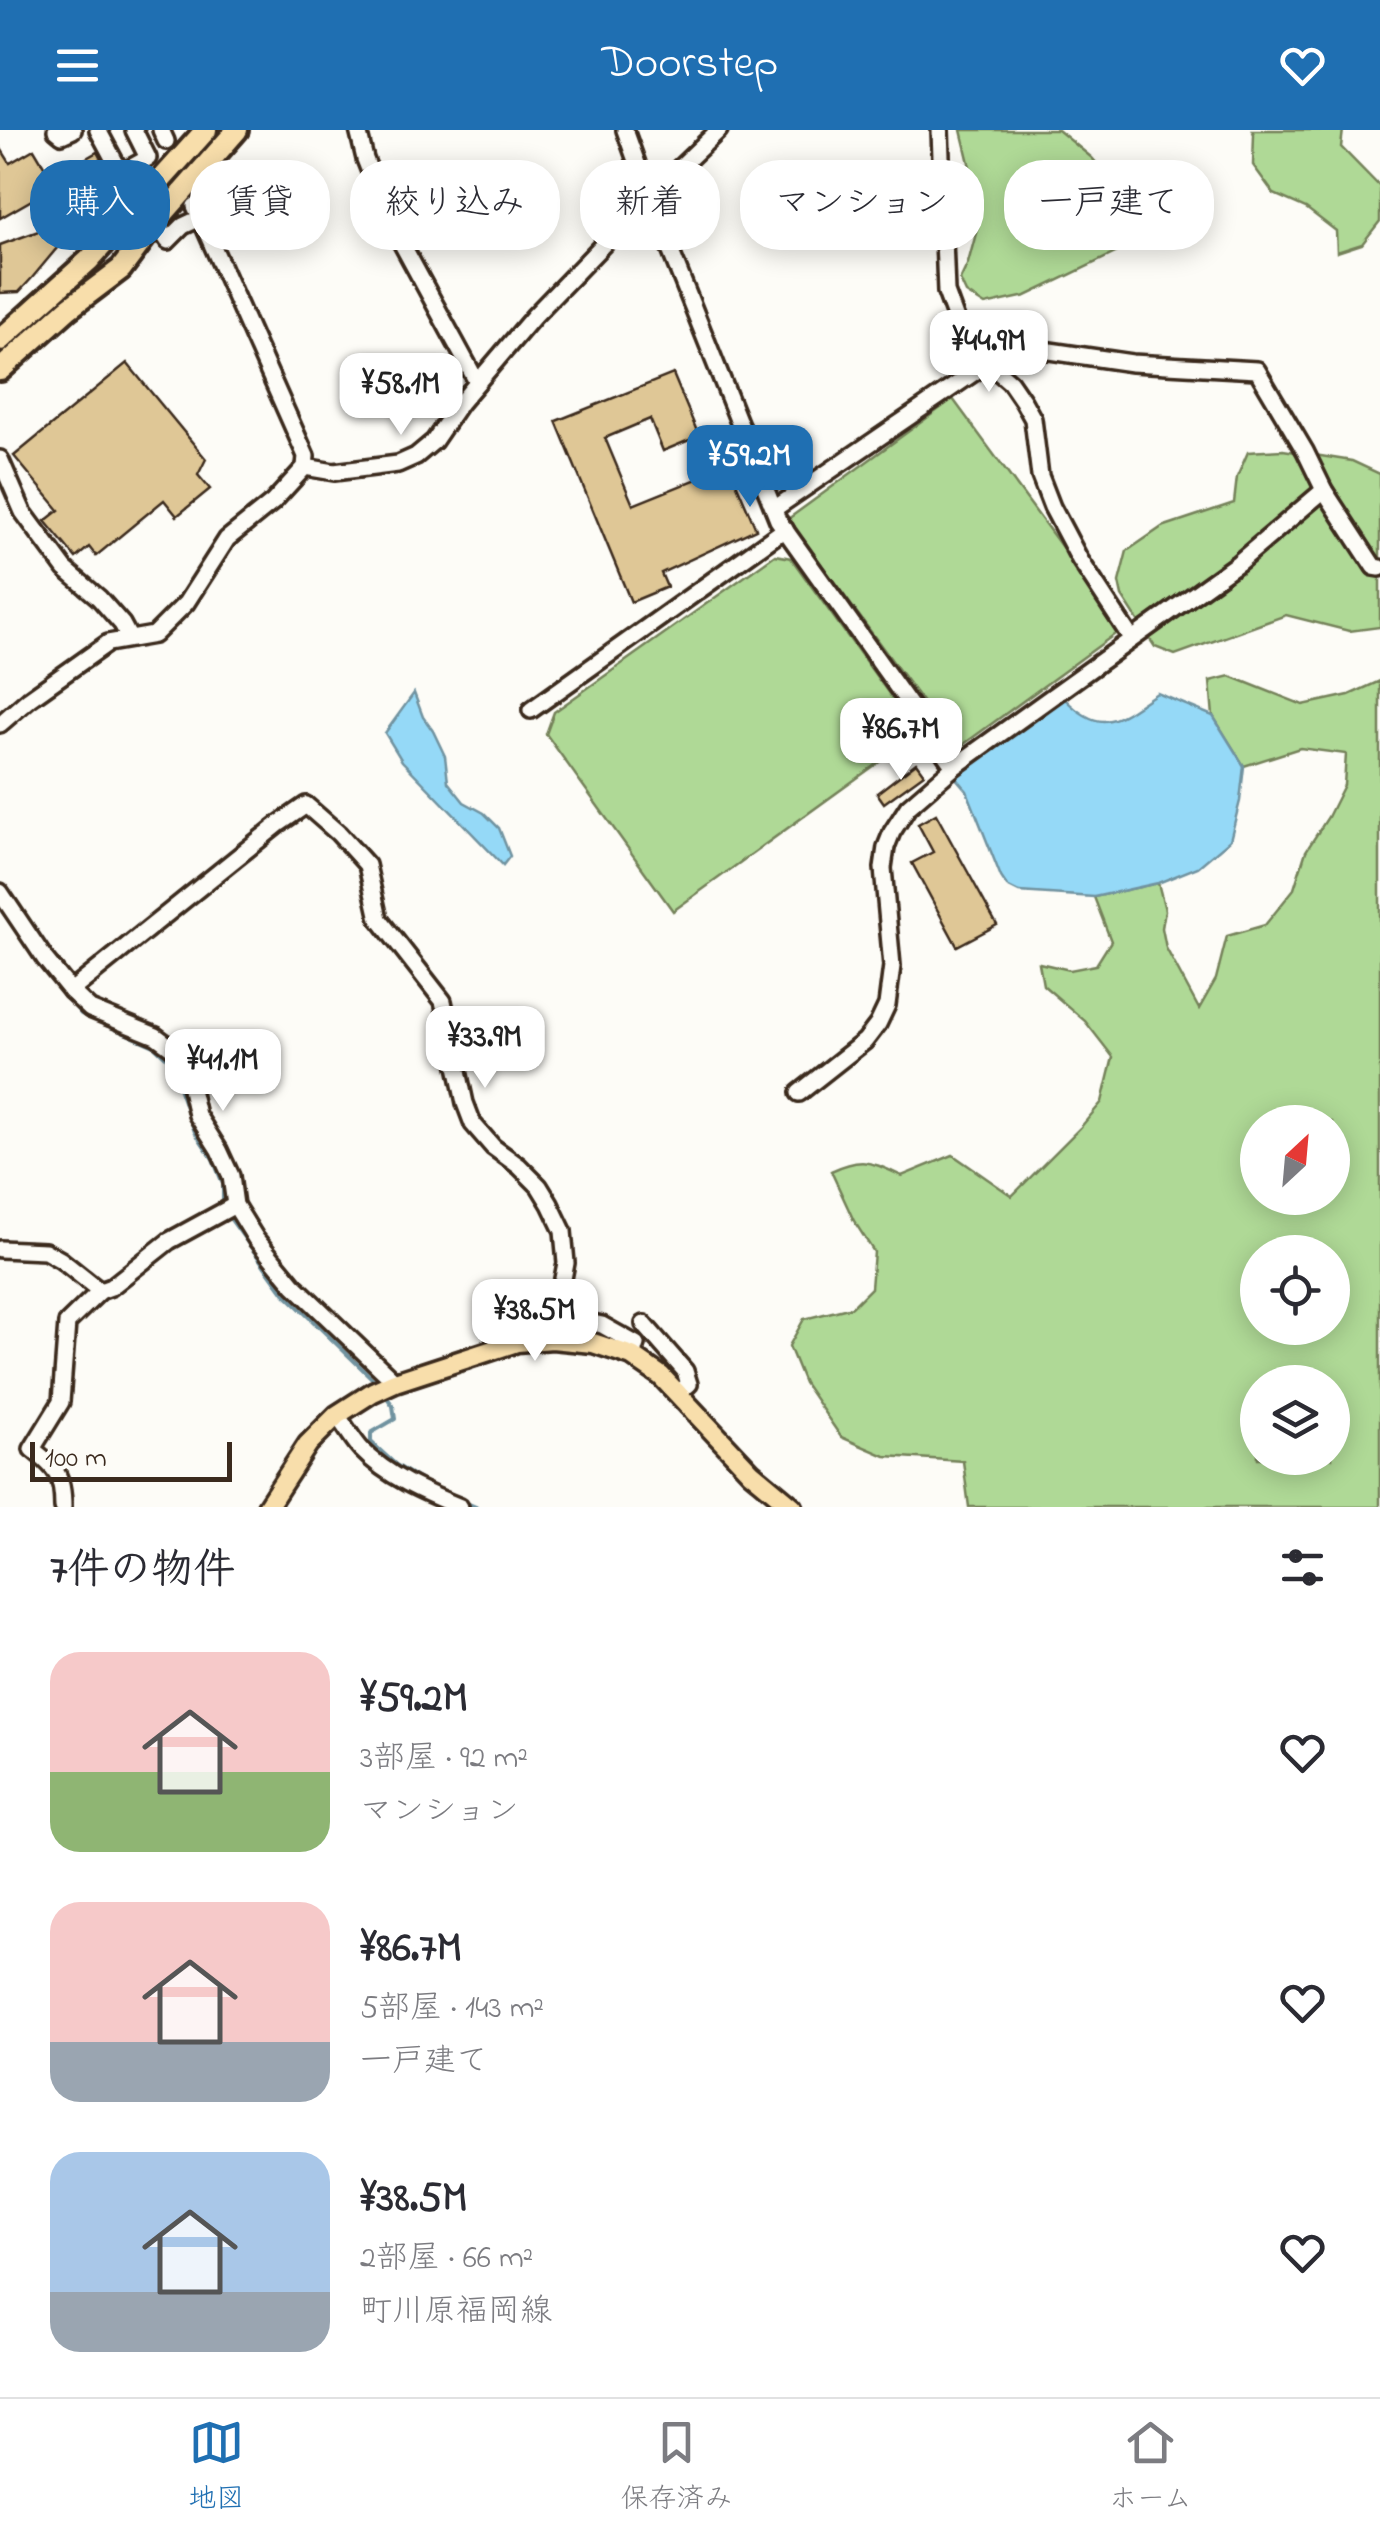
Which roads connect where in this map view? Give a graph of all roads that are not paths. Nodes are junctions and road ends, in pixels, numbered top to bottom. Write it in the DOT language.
graph roads {
  1 [pos="56,130"];
  2 [pos="73,130"];
  3 [pos="98,130"];
  4 [pos="134,130"];
  5 [pos="206,130"];
  6 [pos="237,130"];
  7 [pos="358,130"];
  8 [pos="625,130"];
  9 [pos="719,130"];
  10 [pos="940,130"];
  11 [pos="636,160"];
  12 [pos="688,160"];
  13 [pos="170,206"];
  14 [pos="170,239"];
  15 [pos="135,250"];
  16 [pos="598,250"];
  17 [pos="671,250"];
  18 [pos="0,340"];
  19 [pos="9,363"];
  20 [pos="988,363"];
  21 [pos="477,382"];
  22 [pos="0,459"];
  23 [pos="305,467"];
  24 [pos="1324,490"];
  25 [pos="774,509"];
  26 [pos="785,529"];
  27 [pos="1380,568"];
  28 [pos="1131,638"];
  29 [pos="130,639"];
  30 [pos="531,710"];
  31 [pos="0,724"];
  32 [pos="954,767"];
  33 [pos="0,892"];
  34 [pos="70,991"];
  35 [pos="800,1092"];
  36 [pos="236,1205"];
  37 [pos="0,1249"];
  38 [pos="100,1291"];
  39 [pos="571,1315"];
  40 [pos="644,1324"];
  41 [pos="563,1340"];
  42 [pos="664,1345"];
  43 [pos="634,1350"];
  44 [pos="395,1382"];
  45 [pos="677,1394"];
  46 [pos="338,1415"];
  47 [pos="64,1507"];
  48 [pos="268,1507"];
  49 [pos="460,1507"];
  50 [pos="792,1507"];
  1 -- 2 [label="street"];
  3 -- 4 [label="street"];
  5 -- 18 [label="highway"];
  6 -- 13 [label="highway"];
  7 -- 21 [label="street"];
  8 -- 11 [label="street"];
  9 -- 12 [label="street"];
  10 -- 20 [label="street"];
  14 -- 23 [label="street"];
  15 -- 19 [label="highway"];
  16 -- 21 [label="street"];
  17 -- 25 [label="street"];
  18 -- 19 [label="main road"];
  20 -- 24 [label="street"];
  20 -- 25 [label="street"];
  20 -- 28 [label="street"];
  21 -- 23 [label="street"];
  22 -- 29 [label="street"];
  23 -- 29 [label="street"];
  24 -- 27 [label="street"];
  24 -- 28 [label="street"];
  25 -- 26 [label="street"];
  26 -- 30 [label="street"];
  26 -- 32 [label="street"];
  28 -- 32 [label="street"];
  29 -- 31 [label="street"];
  32 -- 35 [label="street"];
  33 -- 34 [label="street"];
  34 -- 36 [label="street"];
  34 -- 39 [label="street"];
  36 -- 38 [label="street"];
  36 -- 44 [label="street"];
  37 -- 38 [label="street"];
  38 -- 47 [label="street"];
  39 -- 41 [label="street"];
  39 -- 43 [label="street"];
  40 -- 42 [label="street"];
  41 -- 43 [label="main road"];
  41 -- 44 [label="main road"];
  42 -- 43 [label="street"];
  42 -- 45 [label="street"];
  43 -- 45 [label="main road"];
  44 -- 46 [label="main road"];
  45 -- 50 [label="main road"];
  46 -- 48 [label="main road"];
  46 -- 49 [label="street"];
}
